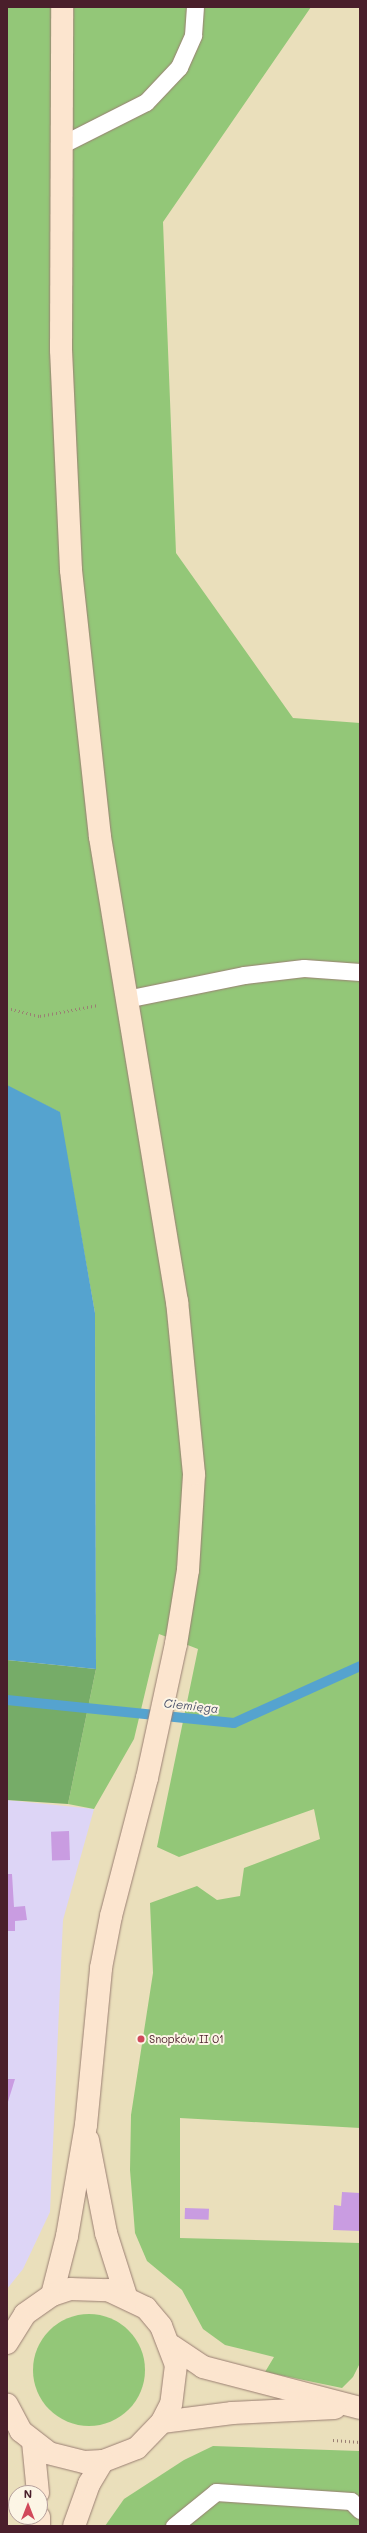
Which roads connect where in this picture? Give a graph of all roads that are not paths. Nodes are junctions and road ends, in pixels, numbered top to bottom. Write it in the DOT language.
graph roads {
  1 [pos="62,7"];
  2 [pos="195,7"];
  3 [pos="61,145"];
  4 [pos="360,972"];
  5 [pos="126,999"];
  6 [pos="86,2125"];
  7 [pos="52,2295"];
  8 [pos="126,2296"];
  9 [pos="7,2343"];
  10 [pos="172,2346"];
  11 [pos="358,2404"];
  12 [pos="8,2413"];
  13 [pos="162,2422"];
  14 [pos="33,2442"];
  15 [pos="103,2461"];
  16 [pos="37,2485"];
  17 [pos="360,2510"];
  18 [pos="74,2526"];
  19 [pos="174,2526"];
  1 -- 3 [label="main road"];
  2 -- 3 [label="lane"];
  3 -- 5 [label="main road"];
  4 -- 5 [label="lane"];
  5 -- 6 [label="main road"];
  6 -- 7 [label="main road"];
  6 -- 8 [label="main road"];
  7 -- 8 [label="main road"];
  7 -- 9 [label="main road"];
  8 -- 10 [label="main road"];
  10 -- 11 [label="main road"];
  10 -- 13 [label="main road"];
  11 -- 13 [label="main road"];
  12 -- 14 [label="main road"];
  13 -- 15 [label="main road"];
  14 -- 15 [label="main road"];
  14 -- 16 [label="main road"];
  15 -- 18 [label="main road"];
  17 -- 19 [label="lane"];
}
